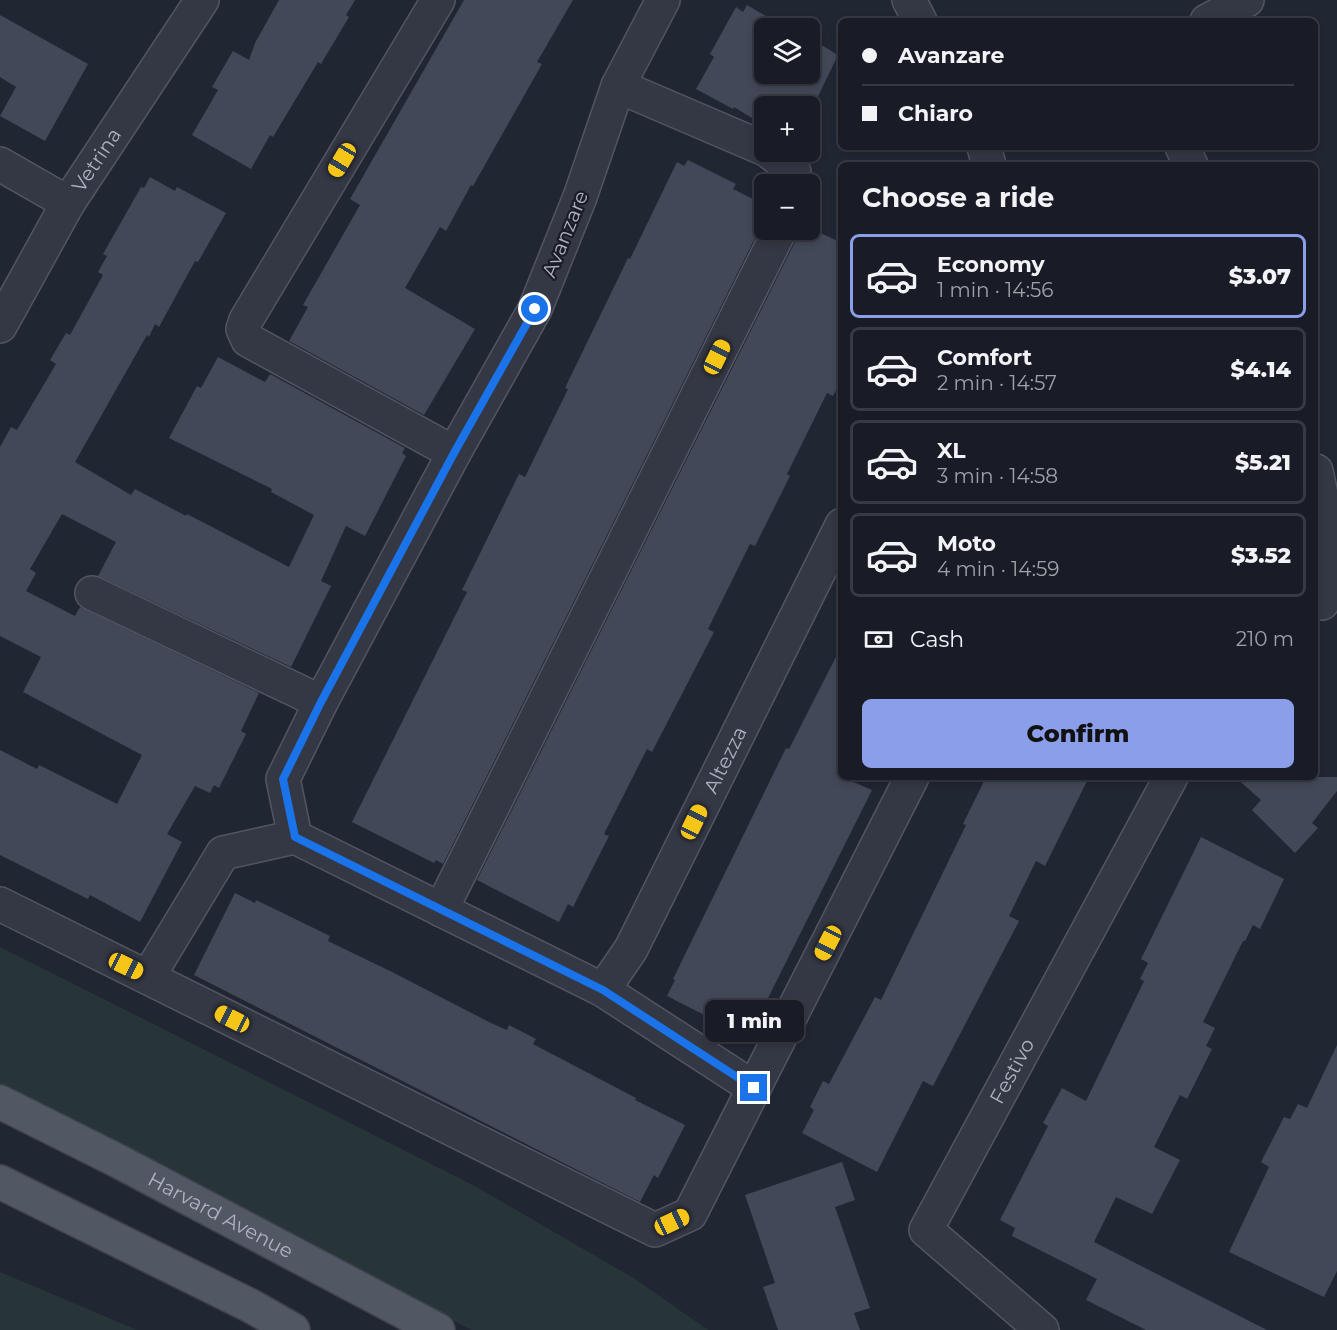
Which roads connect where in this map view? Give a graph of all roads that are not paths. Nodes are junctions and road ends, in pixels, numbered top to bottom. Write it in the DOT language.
graph roads {
  1 [pos="202,0"];
  2 [pos="438,0"];
  3 [pos="663,0"];
  4 [pos="909,0"];
  5 [pos="1247,0"];
  6 [pos="918,18"];
  7 [pos="1213,18"];
  8 [pos="618,86"];
  9 [pos="754,143"];
  10 [pos="782,162"];
  11 [pos="0,164"];
  12 [pos="794,174"];
  13 [pos="68,203"];
  14 [pos="775,240"];
  15 [pos="0,326"];
  16 [pos="454,453"];
  17 [pos="1318,480"];
  18 [pos="838,533"];
  19 [pos="92,593"];
  20 [pos="1325,604"];
  21 [pos="321,702"];
  22 [pos="910,780"];
  23 [pos="1169,780"];
  24 [pos="295,837"];
  25 [pos="0,904"];
  26 [pos="441,910"];
  27 [pos="148,977"];
  28 [pos="603,990"];
  29 [pos="754,1088"];
  30 [pos="0,1102"];
  31 [pos="0,1182"];
  32 [pos="293,1330"];
  33 [pos="438,1330"];
  34 [pos="1042,1330"];
  1 -- 13 [label="street, Vetrina"];
  2 -- 16 [label="street"];
  3 -- 8 [label="street, Avanzare"];
  4 -- 6 [label="street"];
  5 -- 7 [label="street"];
  8 -- 9 [label="street"];
  8 -- 16 [label="street, Avanzare"];
  10 -- 12 [label="street"];
  11 -- 13 [label="street"];
  13 -- 15 [label="street, Vetrina"];
  14 -- 26 [label="street"];
  16 -- 21 [label="street, Avanzare"];
  17 -- 20 [label="street"];
  18 -- 28 [label="street, Altezza"];
  19 -- 21 [label="street"];
  21 -- 24 [label="street, Avanzare"];
  22 -- 29 [label="street"];
  23 -- 34 [label="street, Festivo"];
  24 -- 26 [label="street"];
  24 -- 27 [label="street"];
  25 -- 27 [label="street"];
  26 -- 28 [label="street"];
  27 -- 29 [label="street"];
  28 -- 29 [label="street"];
  30 -- 33 [label="main road, Harvard Avenue"];
  31 -- 32 [label="main road"];
}
